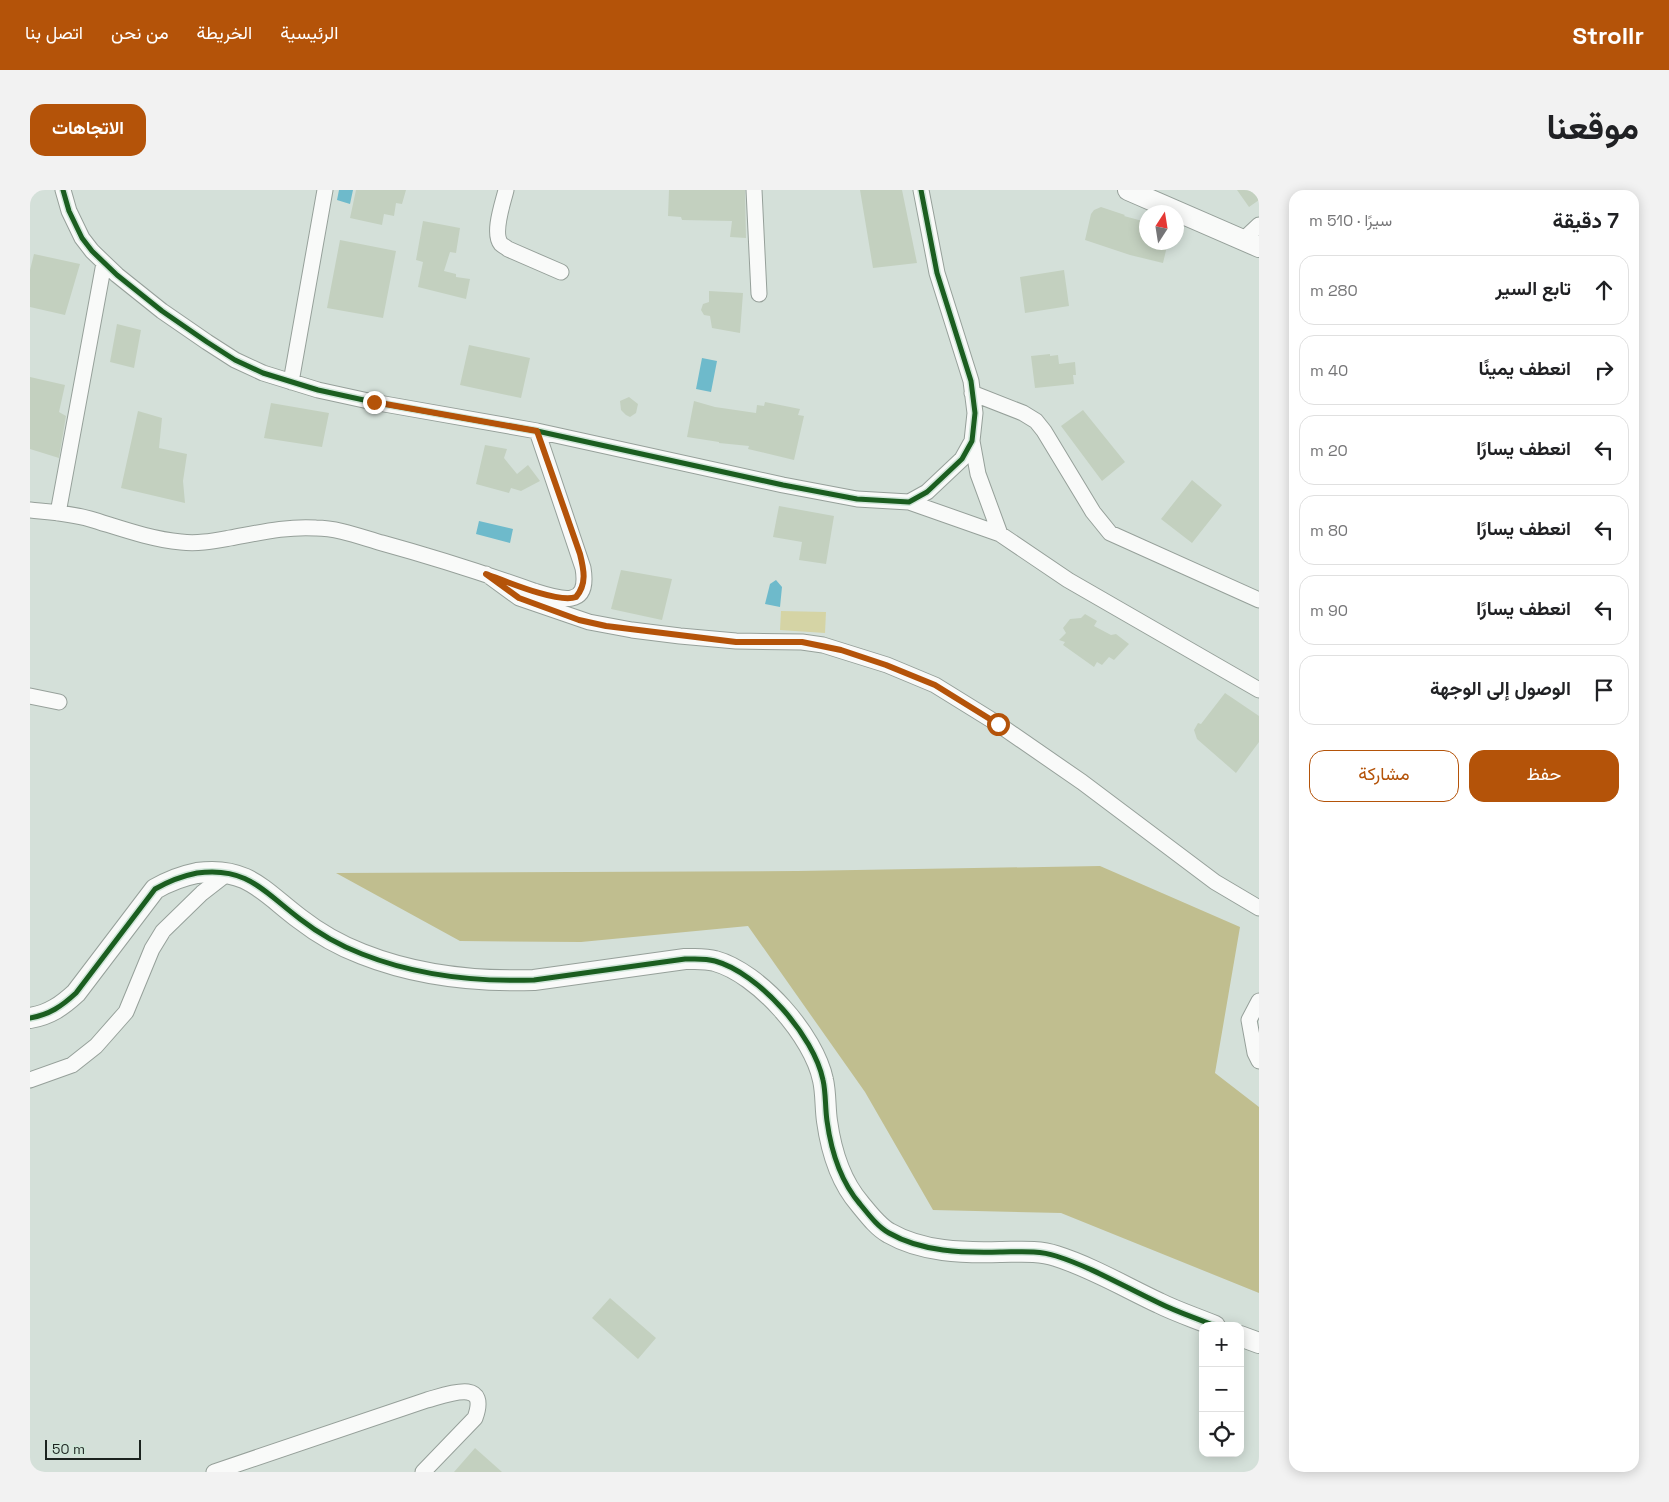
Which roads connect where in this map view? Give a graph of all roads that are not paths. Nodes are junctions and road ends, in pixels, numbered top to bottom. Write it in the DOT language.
graph roads {
  1 [pos="63,190"];
  2 [pos="325,190"];
  3 [pos="506,190"];
  4 [pos="754,190"];
  5 [pos="921,190"];
  6 [pos="1128,190"];
  7 [pos="1259,225"];
  8 [pos="1251,243"];
  9 [pos="104,263"];
  10 [pos="561,272"];
  11 [pos="759,294"];
  12 [pos="291,382"];
  13 [pos="972,393"];
  14 [pos="537,431"];
  15 [pos="972,441"];
  16 [pos="909,502"];
  17 [pos="30,510"];
  18 [pos="58,513"];
  19 [pos="1000,534"];
  20 [pos="486,574"];
  21 [pos="1259,600"];
  22 [pos="1259,690"];
  23 [pos="30,696"];
  24 [pos="59,702"];
  25 [pos="229,872"];
  26 [pos="1259,908"];
  27 [pos="1259,1001"];
  28 [pos="30,1018"];
  29 [pos="1259,1061"];
  30 [pos="30,1080"];
  31 [pos="1205,1322"];
  32 [pos="1244,1337"];
  33 [pos="1259,1343"];
  34 [pos="214,1472"];
  35 [pos="423,1472"];
  1 -- 9 [label="street"];
  2 -- 12 [label="street"];
  3 -- 10 [label="street"];
  4 -- 11 [label="street"];
  5 -- 13 [label="street"];
  6 -- 8 [label="street"];
  7 -- 8 [label="street"];
  9 -- 12 [label="street"];
  9 -- 18 [label="street"];
  12 -- 14 [label="street"];
  13 -- 15 [label="street"];
  13 -- 21 [label="street"];
  14 -- 16 [label="street"];
  14 -- 20 [label="street"];
  15 -- 16 [label="street"];
  15 -- 19 [label="street"];
  16 -- 19 [label="street"];
  17 -- 18 [label="street"];
  18 -- 20 [label="street"];
  19 -- 22 [label="street"];
  20 -- 26 [label="street"];
  23 -- 24 [label="street"];
  25 -- 28 [label="street"];
  25 -- 30 [label="street"];
  25 -- 31 [label="street"];
  27 -- 29 [label="street"];
  32 -- 33 [label="street"];
  34 -- 35 [label="street"];
}
